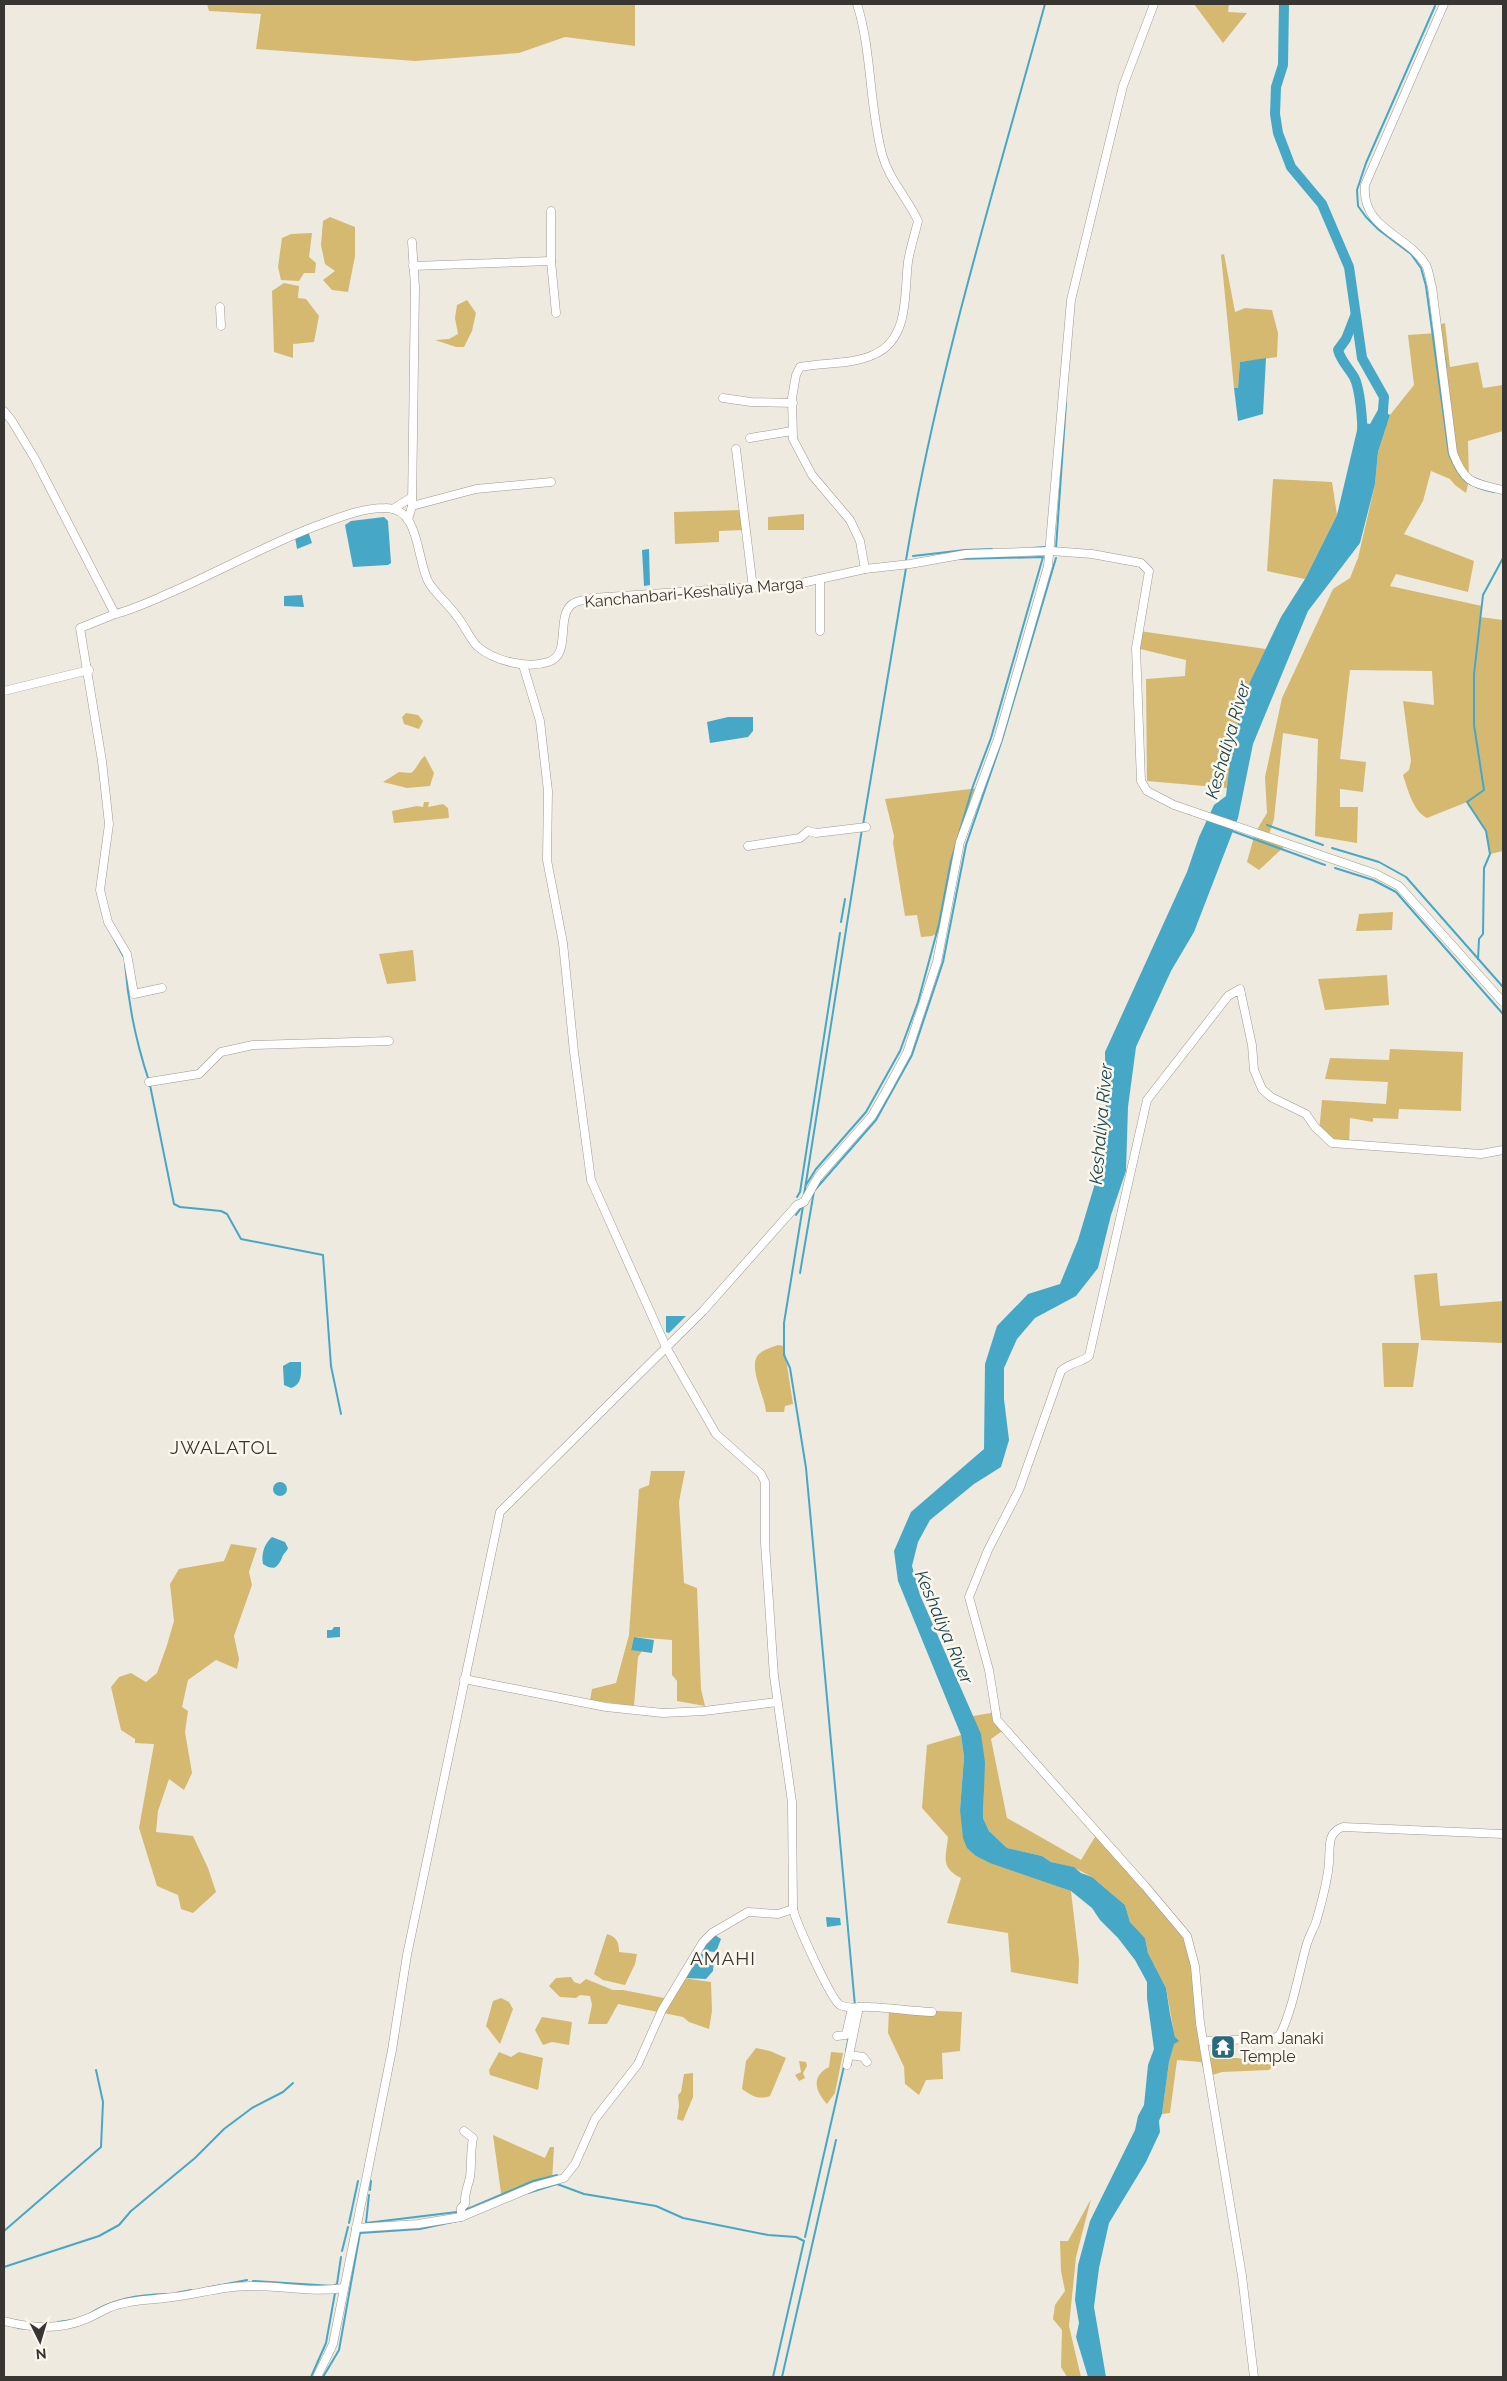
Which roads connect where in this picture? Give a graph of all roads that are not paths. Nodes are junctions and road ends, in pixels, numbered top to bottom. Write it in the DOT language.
graph roads {
  1 [pos="857,4"];
  2 [pos="1154,4"];
  3 [pos="1444,4"];
  4 [pos="551,211"];
  5 [pos="412,242"];
  6 [pos="550,262"];
  7 [pos="413,266"];
  8 [pos="220,307"];
  9 [pos="556,313"];
  10 [pos="221,326"];
  11 [pos="723,398"];
  12 [pos="793,403"];
  13 [pos="4,411"];
  14 [pos="792,431"];
  15 [pos="750,438"];
  16 [pos="736,449"];
  17 [pos="552,482"];
  18 [pos="1503,490"];
  19 [pos="412,502"];
  20 [pos="393,509"];
  21 [pos="408,520"];
  22 [pos="1051,551"];
  23 [pos="865,569"];
  24 [pos="820,579"];
  25 [pos="753,588"];
  26 [pos="116,614"];
  27 [pos="820,631"];
  28 [pos="523,665"];
  29 [pos="89,670"];
  30 [pos="4,691"];
  31 [pos="862,827"];
  32 [pos="748,846"];
  33 [pos="162,988"];
  34 [pos="1503,1002"];
  35 [pos="389,1041"];
  36 [pos="149,1082"];
  37 [pos="1503,1150"];
  38 [pos="666,1347"];
  39 [pos="464,1679"];
  40 [pos="777,1702"];
  41 [pos="1503,1834"];
  42 [pos="793,1909"];
  43 [pos="855,2008"];
  44 [pos="932,2012"];
  45 [pos="837,2036"];
  46 [pos="1205,2041"];
  47 [pos="850,2055"];
  48 [pos="867,2062"];
  49 [pos="847,2065"];
  50 [pos="464,2131"];
  51 [pos="461,2217"];
  52 [pos="356,2228"];
  53 [pos="344,2288"];
  54 [pos="4,2321"];
  55 [pos="317,2377"];
  56 [pos="1254,2377"];
  1 -- 12 [label="street"];
  2 -- 22 [label="street"];
  3 -- 18 [label="street"];
  4 -- 6 [label="street"];
  5 -- 7 [label="street"];
  6 -- 7 [label="street"];
  6 -- 9 [label="street"];
  7 -- 19 [label="street"];
  8 -- 10 [label="street"];
  11 -- 12 [label="street"];
  12 -- 14 [label="street"];
  13 -- 26 [label="street"];
  14 -- 15 [label="street"];
  14 -- 23 [label="street"];
  16 -- 25 [label="street"];
  17 -- 19 [label="street"];
  19 -- 20 [label="street"];
  19 -- 21 [label="street"];
  20 -- 21 [label="street"];
  20 -- 26 [label="street"];
  21 -- 28 [label="street, Kanchanbari-Keshaliya Marga"];
  22 -- 23 [label="street, Kanchanbari-Keshaliya Marga"];
  22 -- 34 [label="street, Kanchanbari-Keshaliya Marga"];
  22 -- 38 [label="street"];
  23 -- 24 [label="street, Kanchanbari-Keshaliya Marga"];
  24 -- 25 [label="street, Kanchanbari-Keshaliya Marga"];
  24 -- 27 [label="street"];
  25 -- 28 [label="street, Kanchanbari-Keshaliya Marga"];
  26 -- 29 [label="street"];
  28 -- 38 [label="street"];
  29 -- 30 [label="street"];
  29 -- 33 [label="street"];
  31 -- 32 [label="street"];
  35 -- 36 [label="street"];
  37 -- 46 [label="street"];
  38 -- 39 [label="street"];
  38 -- 40 [label="street"];
  39 -- 40 [label="street"];
  39 -- 52 [label="street"];
  40 -- 42 [label="street"];
  41 -- 46 [label="street"];
  42 -- 43 [label="street"];
  42 -- 51 [label="street"];
  43 -- 44 [label="street"];
  43 -- 45 [label="street"];
  43 -- 47 [label="street"];
  46 -- 56 [label="street"];
  47 -- 48 [label="street"];
  47 -- 49 [label="street"];
  50 -- 51 [label="street"];
  51 -- 52 [label="street"];
  52 -- 53 [label="street"];
  53 -- 54 [label="street"];
  53 -- 55 [label="street"];
}
